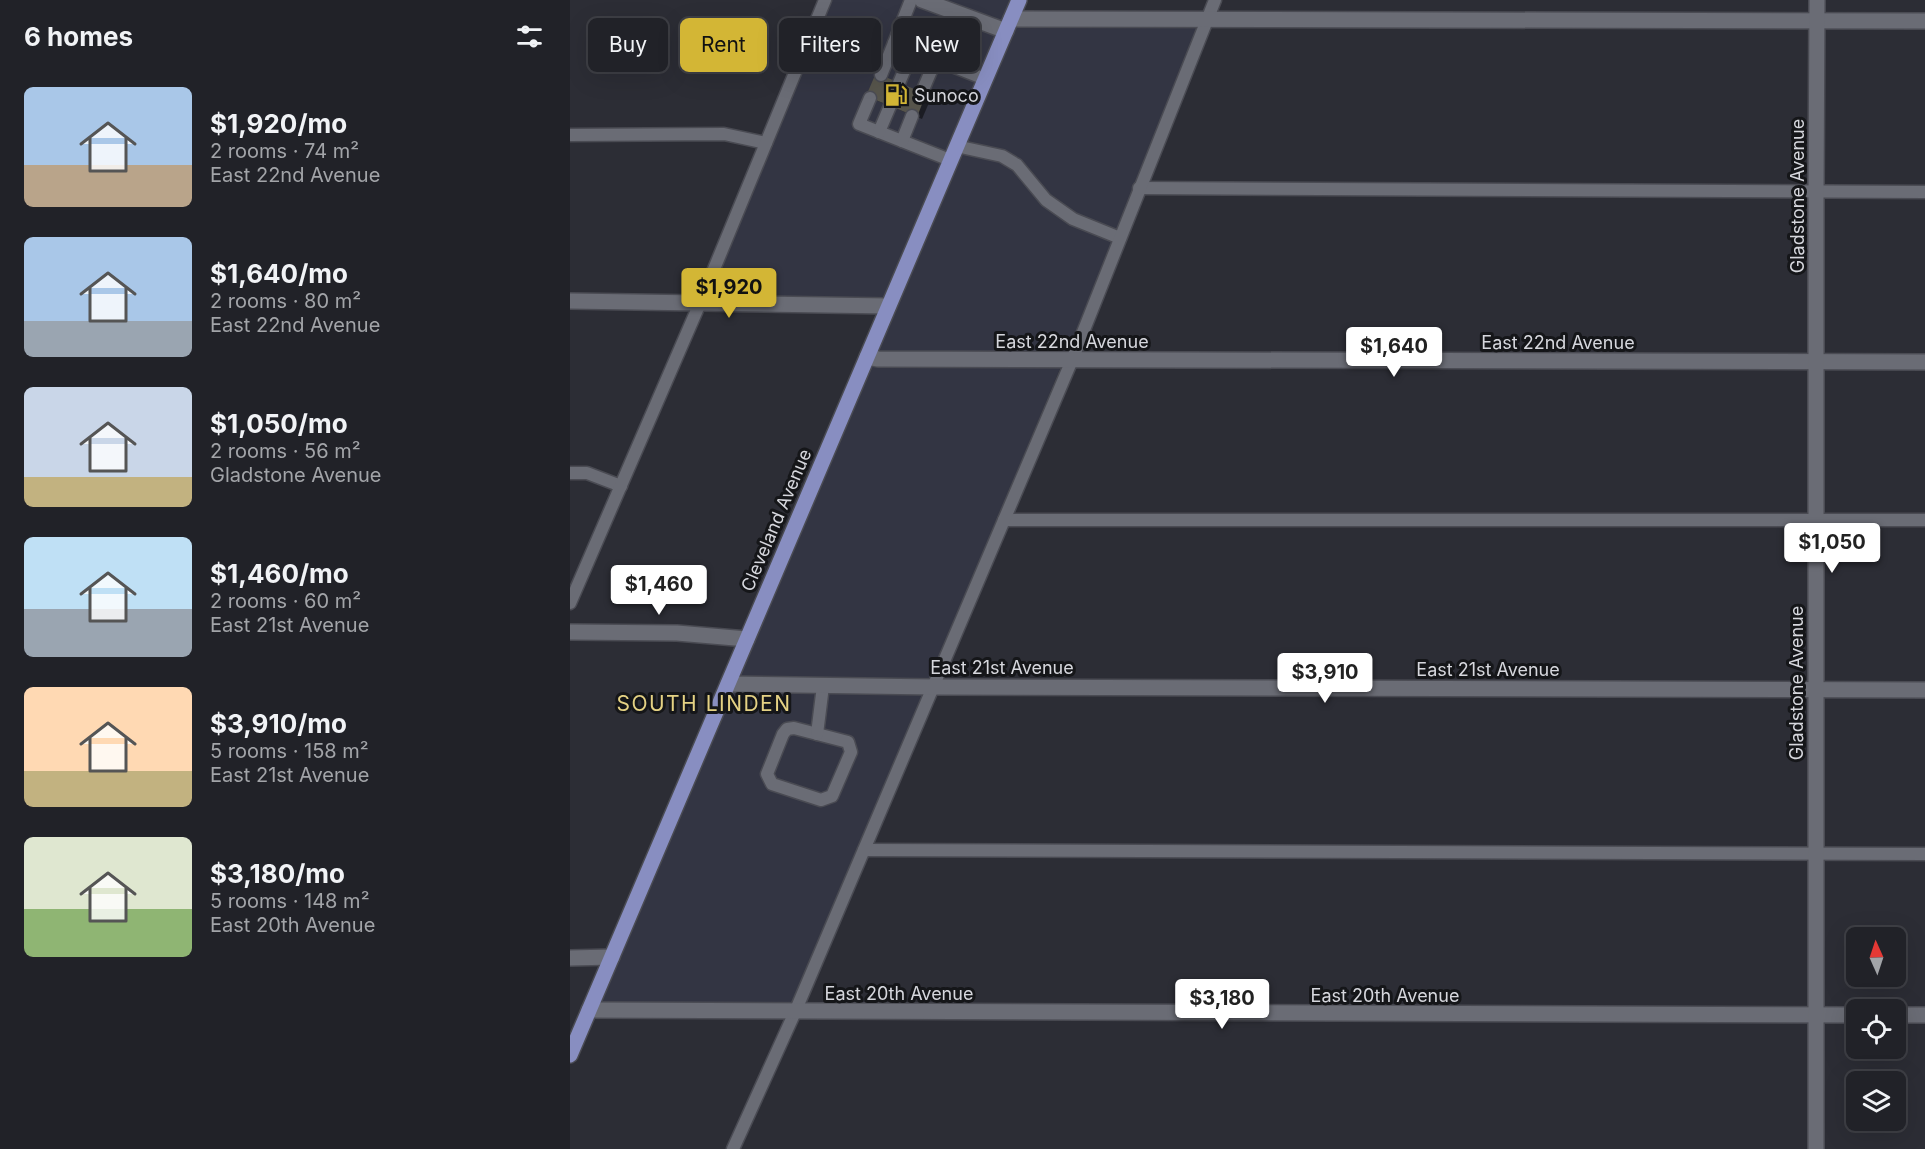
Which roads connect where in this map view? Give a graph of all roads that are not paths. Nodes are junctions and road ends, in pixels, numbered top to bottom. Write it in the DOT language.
graph roads {
  1 [pos="825,0"];
  2 [pos="911,0"];
  3 [pos="922,0"];
  4 [pos="1018,0"];
  5 [pos="1215,0"];
  6 [pos="1817,0"];
  7 [pos="904,18"];
  8 [pos="1206,21"];
  9 [pos="1817,21"];
  10 [pos="1925,21"];
  11 [pos="1008,25"];
  12 [pos="893,45"];
  13 [pos="903,72"];
  14 [pos="930,72"];
  15 [pos="968,72"];
  16 [pos="880,75"];
  17 [pos="985,79"];
  18 [pos="899,82"];
  19 [pos="922,92"];
  20 [pos="870,98"];
  21 [pos="890,106"];
  22 [pos="912,116"];
  23 [pos="879,132"];
  24 [pos="570,135"];
  25 [pos="902,141"];
  26 [pos="766,143"];
  27 [pos="952,153"];
  28 [pos="1140,189"];
  29 [pos="1925,192"];
  30 [pos="1816,193"];
  31 [pos="1120,238"];
  32 [pos="570,301"];
  33 [pos="700,303"];
  34 [pos="888,306"];
  35 [pos="867,357"];
  36 [pos="1072,360"];
  37 [pos="1816,362"];
  38 [pos="1925,362"];
  39 [pos="570,473"];
  40 [pos="621,486"];
  41 [pos="1816,519"];
  42 [pos="1004,520"];
  43 [pos="1925,520"];
  44 [pos="570,603"];
  45 [pos="570,632"];
  46 [pos="747,639"];
  47 [pos="728,684"];
  48 [pos="823,686"];
  49 [pos="934,687"];
  50 [pos="1815,690"];
  51 [pos="1925,690"];
  52 [pos="818,734"];
  53 [pos="864,850"];
  54 [pos="1817,852"];
  55 [pos="1925,854"];
  56 [pos="612,957"];
  57 [pos="570,958"];
  58 [pos="589,1010"];
  59 [pos="795,1012"];
  60 [pos="1815,1015"];
  61 [pos="1846,1015"];
  62 [pos="1906,1015"];
  63 [pos="1925,1015"];
  64 [pos="570,1055"];
  65 [pos="733,1149"];
  66 [pos="1816,1149"];
  1 -- 26 [label="lane"];
  2 -- 7 [label="lane"];
  3 -- 11 [label="street"];
  4 -- 11 [label="main road, Cleveland Avenue"];
  5 -- 8 [label="lane"];
  6 -- 9 [label="street, Gladstone Avenue"];
  8 -- 9 [label="street"];
  8 -- 11 [label="street"];
  8 -- 28 [label="lane"];
  9 -- 10 [label="street"];
  9 -- 30 [label="street, Gladstone Avenue"];
  11 -- 17 [label="main road, Cleveland Avenue"];
  12 -- 16 [label="lane"];
  13 -- 18 [label="lane"];
  14 -- 19 [label="lane"];
  15 -- 17 [label="lane"];
  17 -- 27 [label="main road, Cleveland Avenue"];
  20 -- 23 [label="lane"];
  21 -- 23 [label="lane"];
  22 -- 25 [label="lane"];
  23 -- 25 [label="lane"];
  24 -- 26 [label="lane"];
  25 -- 27 [label="lane"];
  26 -- 33 [label="lane"];
  27 -- 31 [label="lane"];
  27 -- 34 [label="main road, Cleveland Avenue"];
  28 -- 30 [label="lane"];
  28 -- 31 [label="lane"];
  29 -- 30 [label="lane"];
  30 -- 37 [label="street, Gladstone Avenue"];
  31 -- 36 [label="lane"];
  32 -- 33 [label="street"];
  33 -- 34 [label="street"];
  33 -- 40 [label="lane"];
  34 -- 35 [label="main road, Cleveland Avenue"];
  35 -- 36 [label="street, East 22nd Avenue"];
  35 -- 46 [label="main road, Cleveland Avenue"];
  36 -- 37 [label="street, East 22nd Avenue"];
  36 -- 42 [label="lane"];
  37 -- 38 [label="street, East 22nd Avenue"];
  37 -- 41 [label="street, Gladstone Avenue"];
  39 -- 40 [label="lane"];
  40 -- 44 [label="lane"];
  41 -- 42 [label="lane"];
  41 -- 43 [label="lane"];
  41 -- 50 [label="street, Gladstone Avenue"];
  42 -- 49 [label="lane"];
  45 -- 46 [label="street"];
  46 -- 47 [label="main road, Cleveland Avenue"];
  47 -- 48 [label="street, East 21st Avenue"];
  47 -- 56 [label="main road, Cleveland Avenue"];
  48 -- 49 [label="street, East 21st Avenue"];
  48 -- 52 [label="lane"];
  49 -- 50 [label="street, East 21st Avenue"];
  49 -- 53 [label="lane"];
  50 -- 51 [label="street, East 21st Avenue"];
  50 -- 54 [label="street, Gladstone Avenue"];
  52 -- 52 [label="lane"];
  53 -- 54 [label="lane"];
  53 -- 59 [label="lane"];
  54 -- 55 [label="lane"];
  54 -- 60 [label="street, Gladstone Avenue"];
  56 -- 57 [label="street"];
  56 -- 58 [label="main road, Cleveland Avenue"];
  58 -- 59 [label="street, East 20th Avenue"];
  58 -- 64 [label="main road, Cleveland Avenue"];
  59 -- 60 [label="street, East 20th Avenue"];
  59 -- 65 [label="lane"];
  60 -- 61 [label="street, East 20th Avenue"];
  60 -- 66 [label="street, Gladstone Avenue"];
  62 -- 63 [label="street"];
}
